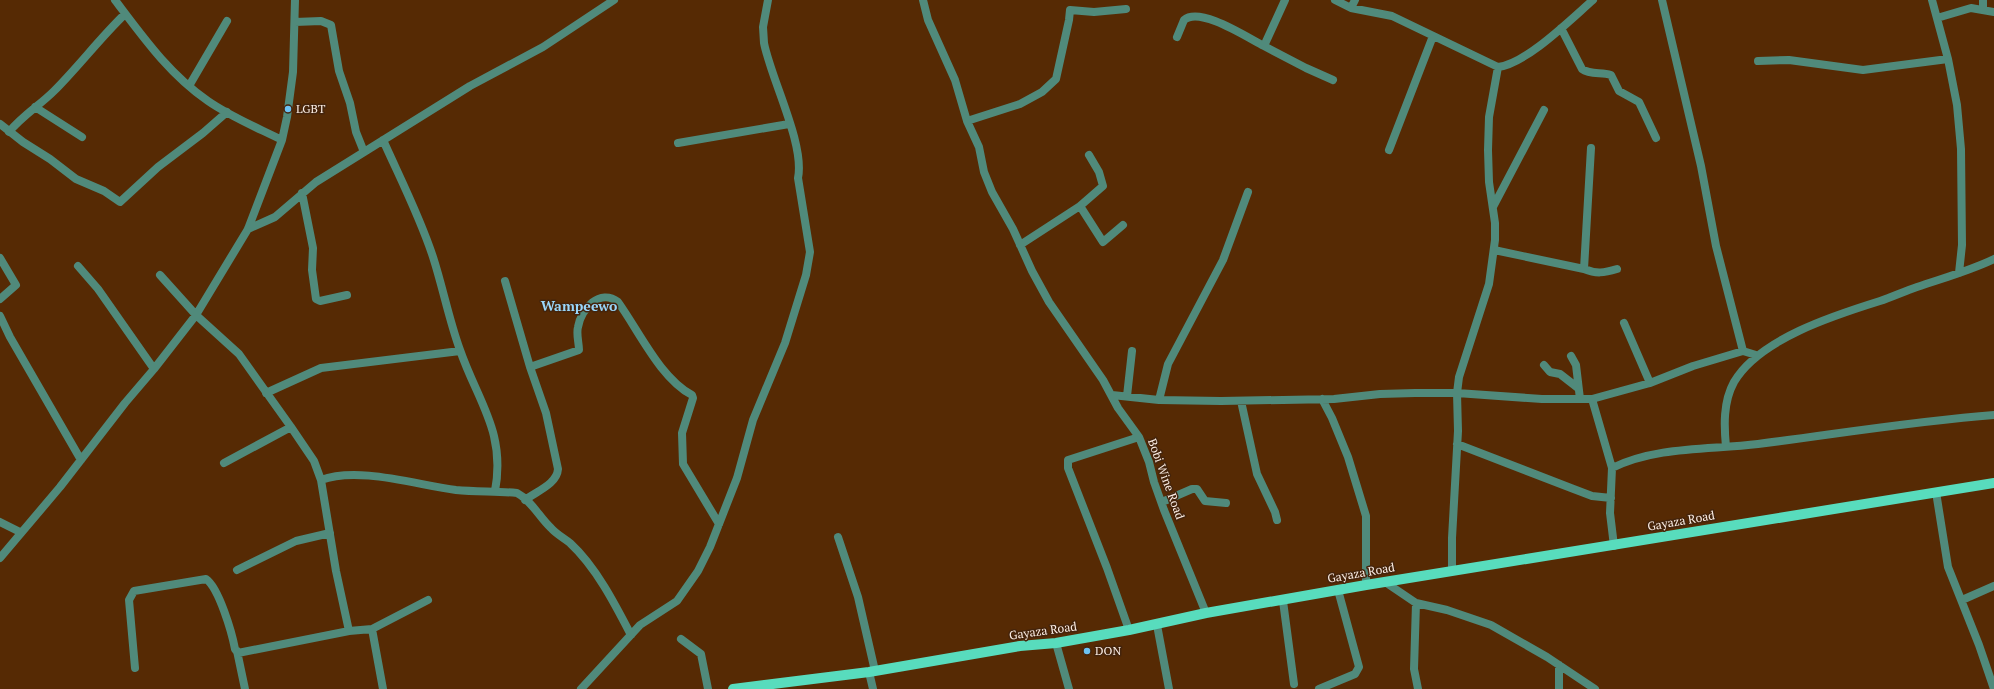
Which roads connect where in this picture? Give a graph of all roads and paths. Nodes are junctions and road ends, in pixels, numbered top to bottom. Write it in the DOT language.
graph roads {
  1 [pos="115,0"];
  2 [pos="295,0"];
  3 [pos="614,0"];
  4 [pos="768,0"];
  5 [pos="923,0"];
  6 [pos="1285,0"];
  7 [pos="1335,0"];
  8 [pos="1593,0"];
  9 [pos="1662,0"];
  10 [pos="1932,0"];
  11 [pos="1983,0"];
  12 [pos="1353,4"];
  13 [pos="1126,9"];
  14 [pos="1983,10"];
  15 [pos="1994,12"];
  16 [pos="125,14"];
  17 [pos="1937,18"];
  18 [pos="227,21"];
  19 [pos="295,22"];
  20 [pos="1561,28"];
  21 [pos="1434,36"];
  22 [pos="1177,37"];
  23 [pos="1264,46"];
  24 [pos="1948,59"];
  25 [pos="1758,61"];
  26 [pos="1498,68"];
  27 [pos="1333,80"];
  28 [pos="189,86"];
  29 [pos="35,107"];
  30 [pos="1544,110"];
  31 [pos="227,112"];
  32 [pos="967,121"];
  33 [pos="0,124"];
  34 [pos="789,124"];
  35 [pos="9,132"];
  36 [pos="82,137"];
  37 [pos="1656,138"];
  38 [pos="282,140"];
  39 [pos="383,140"];
  40 [pos="678,143"];
  41 [pos="1592,148"];
  42 [pos="1389,150"];
  43 [pos="364,152"];
  44 [pos="1089,155"];
  45 [pos="1248,192"];
  46 [pos="302,194"];
  47 [pos="1080,206"];
  48 [pos="1492,208"];
  49 [pos="1123,225"];
  50 [pos="248,229"];
  51 [pos="1020,245"];
  52 [pos="1494,250"];
  53 [pos="0,258"];
  54 [pos="1994,259"];
  55 [pos="78,266"];
  56 [pos="1584,269"];
  57 [pos="1617,269"];
  58 [pos="1959,273"];
  59 [pos="160,275"];
  60 [pos="505,282"];
  61 [pos="346,295"];
  62 [pos="0,299"];
  63 [pos="196,315"];
  64 [pos="0,316"];
  65 [pos="1624,323"];
  66 [pos="460,351"];
  67 [pos="1132,351"];
  68 [pos="1743,351"];
  69 [pos="1756,355"];
  70 [pos="1571,356"];
  71 [pos="1544,366"];
  72 [pos="530,367"];
  73 [pos="154,369"];
  74 [pos="1650,383"];
  75 [pos="1578,388"];
  76 [pos="266,393"];
  77 [pos="1457,393"];
  78 [pos="1112,395"];
  79 [pos="1127,396"];
  80 [pos="1322,399"];
  81 [pos="1580,399"];
  82 [pos="1592,399"];
  83 [pos="1159,400"];
  84 [pos="1241,401"];
  85 [pos="1994,416"];
  86 [pos="292,427"];
  87 [pos="1139,437"];
  88 [pos="1457,444"];
  89 [pos="1726,447"];
  90 [pos="81,460"];
  91 [pos="224,463"];
  92 [pos="1612,468"];
  93 [pos="321,480"];
  94 [pos="1994,483"];
  95 [pos="495,491"];
  96 [pos="1936,492"];
  97 [pos="1611,498"];
  98 [pos="525,500"];
  99 [pos="1162,502"];
  100 [pos="1226,503"];
  101 [pos="1277,520"];
  102 [pos="0,522"];
  103 [pos="719,524"];
  104 [pos="20,532"];
  105 [pos="330,533"];
  106 [pos="838,537"];
  107 [pos="1614,546"];
  108 [pos="0,558"];
  109 [pos="237,570"];
  110 [pos="1452,571"];
  111 [pos="1385,582"];
  112 [pos="1366,585"];
  113 [pos="1994,586"];
  114 [pos="1338,590"];
  115 [pos="428,600"];
  116 [pos="1962,600"];
  117 [pos="1283,601"];
  118 [pos="1416,603"];
  119 [pos="1206,613"];
  120 [pos="1157,625"];
  121 [pos="372,629"];
  122 [pos="1129,630"];
  123 [pos="350,631"];
  124 [pos="631,635"];
  125 [pos="681,639"];
  126 [pos="1056,643"];
  127 [pos="237,651"];
  128 [pos="1559,665"];
  129 [pos="135,668"];
  130 [pos="872,672"];
  131 [pos="1294,684"];
  132 [pos="779,686"];
  133 [pos="245,689"];
  134 [pos="383,689"];
  135 [pos="581,689"];
  136 [pos="708,689"];
  137 [pos="732,689"];
  138 [pos="873,689"];
  139 [pos="1069,689"];
  140 [pos="1169,689"];
  141 [pos="1319,689"];
  142 [pos="1418,689"];
  143 [pos="1559,689"];
  144 [pos="1596,689"];
  145 [pos="1994,689"];
  1 -- 16 [label="street"];
  2 -- 19 [label="street"];
  3 -- 39 [label="street"];
  4 -- 34 [label="street"];
  5 -- 32 [label="street, Bobi Wine Road"];
  6 -- 23 [label="street"];
  7 -- 12 [label="street"];
  8 -- 20 [label="street"];
  9 -- 68 [label="street"];
  10 -- 17 [label="street"];
  11 -- 14 [label="street"];
  12 -- 21 [label="street"];
  13 -- 32 [label="street"];
  14 -- 15 [label="street"];
  14 -- 17 [label="street"];
  16 -- 28 [label="street"];
  16 -- 29 [label="street"];
  17 -- 24 [label="street"];
  18 -- 28 [label="street"];
  19 -- 38 [label="street"];
  19 -- 43 [label="street"];
  20 -- 26 [label="street"];
  20 -- 37 [label="street"];
  21 -- 26 [label="street"];
  21 -- 42 [label="street"];
  22 -- 23 [label="street"];
  23 -- 27 [label="street"];
  24 -- 25 [label="street"];
  24 -- 58 [label="street"];
  26 -- 48 [label="street"];
  28 -- 31 [label="street"];
  29 -- 35 [label="street"];
  29 -- 36 [label="street"];
  30 -- 48 [label="street"];
  31 -- 35 [label="street"];
  31 -- 38 [label="street"];
  32 -- 51 [label="street, Bobi Wine Road"];
  33 -- 35 [label="street"];
  34 -- 40 [label="street"];
  34 -- 103 [label="street"];
  38 -- 50 [label="street"];
  39 -- 43 [label="street"];
  39 -- 66 [label="street"];
  41 -- 56 [label="street"];
  43 -- 46 [label="street"];
  44 -- 47 [label="street"];
  45 -- 83 [label="street"];
  46 -- 50 [label="street"];
  46 -- 61 [label="street"];
  47 -- 49 [label="street"];
  47 -- 51 [label="street"];
  48 -- 52 [label="street"];
  50 -- 63 [label="street"];
  51 -- 78 [label="street, Bobi Wine Road"];
  52 -- 56 [label="street"];
  52 -- 77 [label="street"];
  53 -- 62 [label="street"];
  54 -- 58 [label="street"];
  55 -- 73 [label="street"];
  56 -- 57 [label="street"];
  58 -- 69 [label="street"];
  59 -- 63 [label="street"];
  60 -- 72 [label="street"];
  63 -- 73 [label="street"];
  63 -- 76 [label="street"];
  64 -- 90 [label="street"];
  65 -- 74 [label="street"];
  66 -- 76 [label="street"];
  66 -- 95 [label="street"];
  67 -- 79 [label="street"];
  68 -- 69 [label="street"];
  68 -- 74 [label="street"];
  69 -- 89 [label="street"];
  70 -- 75 [label="street"];
  71 -- 75 [label="street"];
  72 -- 98 [label="street"];
  72 -- 103 [label="street"];
  73 -- 90 [label="street"];
  74 -- 82 [label="street"];
  75 -- 81 [label="street"];
  76 -- 86 [label="street"];
  77 -- 80 [label="street"];
  77 -- 81 [label="street"];
  77 -- 88 [label="street"];
  78 -- 79 [label="street"];
  78 -- 87 [label="street, Bobi Wine Road"];
  79 -- 83 [label="street"];
  80 -- 84 [label="street"];
  80 -- 112 [label="street"];
  81 -- 82 [label="street"];
  82 -- 92 [label="street"];
  83 -- 84 [label="street"];
  84 -- 101 [label="street"];
  85 -- 89 [label="street"];
  86 -- 91 [label="street"];
  86 -- 93 [label="street"];
  87 -- 99 [label="street, Bobi Wine Road"];
  87 -- 122 [label="street"];
  88 -- 97 [label="street"];
  88 -- 110 [label="street"];
  89 -- 92 [label="street"];
  90 -- 104 [label="street"];
  92 -- 97 [label="street"];
  93 -- 95 [label="street"];
  93 -- 105 [label="street"];
  94 -- 96 [label="main road, Gayaza Road"];
  95 -- 98 [label="street"];
  96 -- 107 [label="main road, Gayaza Road"];
  96 -- 116 [label="street"];
  97 -- 107 [label="street"];
  98 -- 124 [label="street"];
  99 -- 100 [label="street"];
  99 -- 119 [label="street, Bobi Wine Road"];
  102 -- 104 [label="street"];
  103 -- 124 [label="street"];
  104 -- 108 [label="street"];
  105 -- 109 [label="street"];
  105 -- 123 [label="street"];
  106 -- 130 [label="street"];
  107 -- 110 [label="main road, Gayaza Road"];
  110 -- 111 [label="main road, Gayaza Road"];
  111 -- 112 [label="main road, Gayaza Road"];
  111 -- 118 [label="street"];
  112 -- 114 [label="main road, Gayaza Road"];
  113 -- 116 [label="street"];
  114 -- 117 [label="main road, Gayaza Road"];
  114 -- 141 [label="street"];
  115 -- 121 [label="street"];
  116 -- 145 [label="street"];
  117 -- 119 [label="main road, Gayaza Road"];
  117 -- 131 [label="street"];
  118 -- 128 [label="street"];
  118 -- 142 [label="street"];
  119 -- 120 [label="main road, Gayaza Road"];
  120 -- 122 [label="main road, Gayaza Road"];
  120 -- 140 [label="street"];
  121 -- 123 [label="street"];
  121 -- 134 [label="street"];
  122 -- 126 [label="main road, Gayaza Road"];
  123 -- 127 [label="street"];
  124 -- 135 [label="street"];
  125 -- 136 [label="street"];
  126 -- 130 [label="main road, Gayaza Road"];
  126 -- 139 [label="street"];
  127 -- 129 [label="street"];
  127 -- 133 [label="street"];
  128 -- 143 [label="street"];
  128 -- 144 [label="street"];
  130 -- 132 [label="main road, Gayaza Road"];
  130 -- 138 [label="street"];
  132 -- 137 [label="main road, Gayaza Road"];
}
